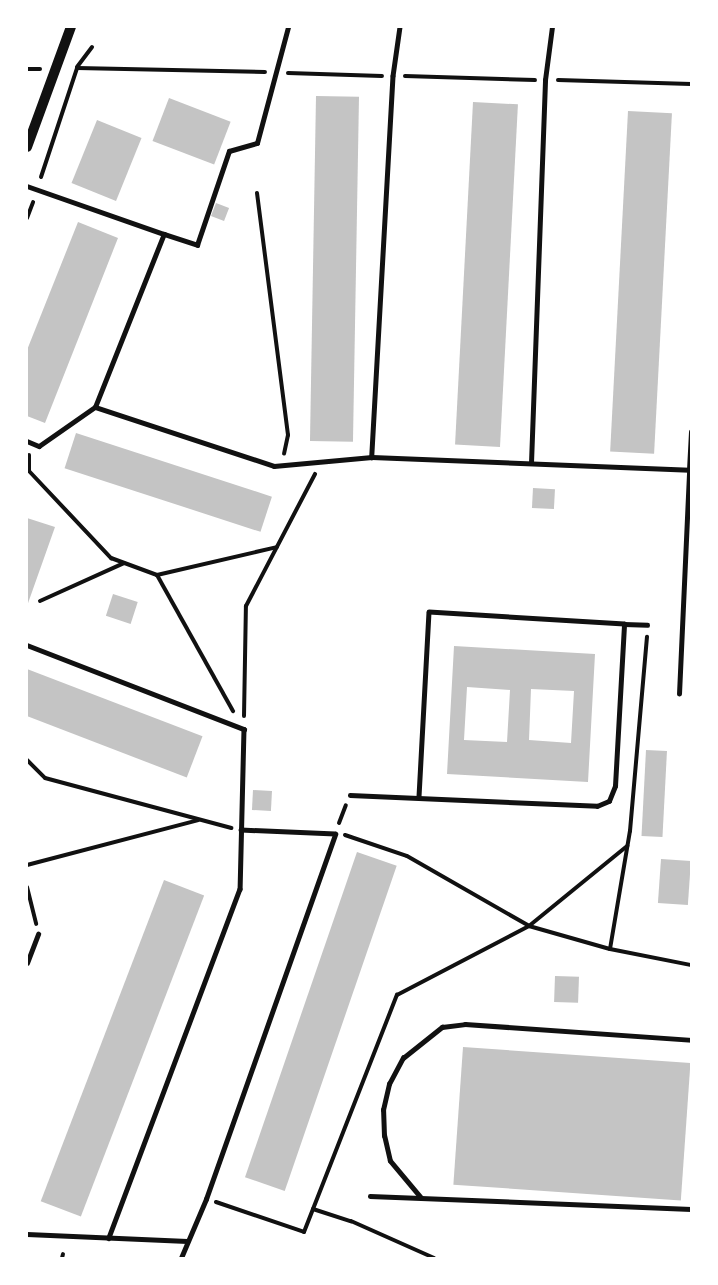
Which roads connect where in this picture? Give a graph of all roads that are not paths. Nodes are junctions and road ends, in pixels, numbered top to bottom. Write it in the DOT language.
graph roads {
  1 [pos="71,27"];
  2 [pos="288,27"];
  3 [pos="400,27"];
  4 [pos="552,27"];
  5 [pos="27,147"];
  6 [pos="27,186"];
  7 [pos="164,234"];
  8 [pos="95,407"];
  9 [pos="691,432"];
  10 [pos="28,442"];
  11 [pos="372,457"];
  12 [pos="531,464"];
  13 [pos="689,470"];
  14 [pos="624,624"];
  15 [pos="647,625"];
  16 [pos="27,645"];
  17 [pos="679,694"];
  18 [pos="350,795"];
  19 [pos="419,796"];
  20 [pos="241,830"];
  21 [pos="38,934"];
  22 [pos="27,963"];
  23 [pos="691,1040"];
  24 [pos="370,1196"];
  25 [pos="421,1198"];
  26 [pos="691,1209"];
  27 [pos="27,1234"];
  28 [pos="109,1238"];
  29 [pos="187,1241"];
  30 [pos="181,1258"];
  1 -- 5 [label="street"];
  2 -- 7 [label="lane"];
  3 -- 11 [label="lane"];
  4 -- 12 [label="lane"];
  6 -- 7 [label="lane"];
  7 -- 8 [label="lane"];
  8 -- 10 [label="lane"];
  8 -- 11 [label="lane"];
  9 -- 13 [label="lane"];
  11 -- 12 [label="lane"];
  12 -- 13 [label="lane"];
  13 -- 17 [label="lane"];
  14 -- 15 [label="lane"];
  14 -- 19 [label="lane"];
  14 -- 19 [label="lane"];
  16 -- 20 [label="lane"];
  18 -- 19 [label="lane"];
  20 -- 28 [label="lane"];
  20 -- 29 [label="lane"];
  21 -- 22 [label="lane"];
  23 -- 25 [label="lane"];
  24 -- 25 [label="lane"];
  25 -- 26 [label="lane"];
  27 -- 28 [label="lane"];
  28 -- 29 [label="lane"];
  29 -- 30 [label="lane"];
}
